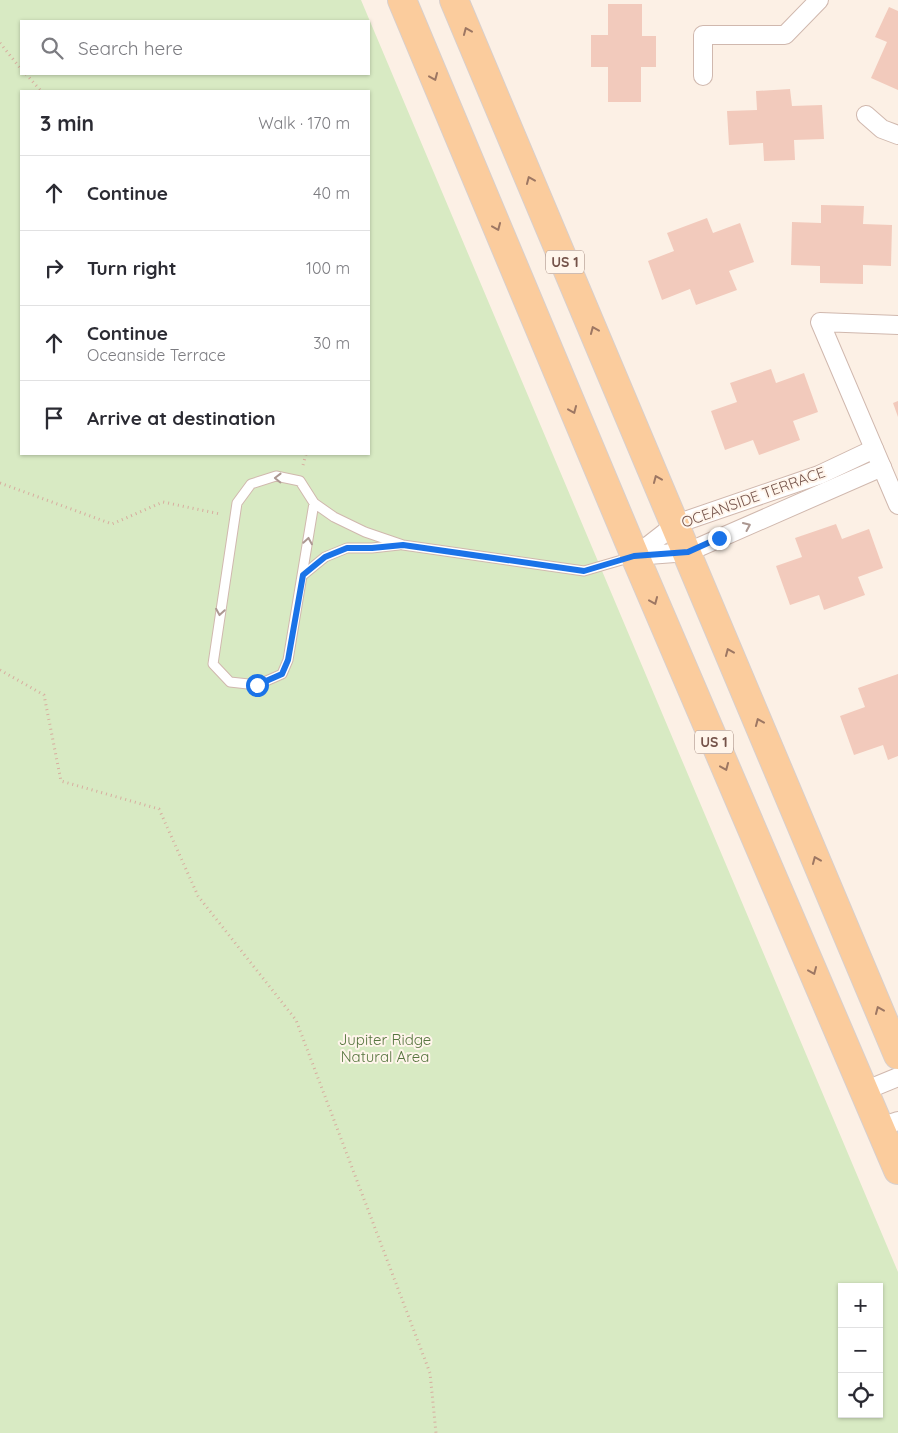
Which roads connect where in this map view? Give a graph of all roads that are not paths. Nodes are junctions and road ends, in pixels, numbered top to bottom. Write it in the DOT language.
graph roads {
  1 [pos="402,0"];
  2 [pos="454,0"];
  3 [pos="820,0"];
  4 [pos="703,76"];
  5 [pos="866,115"];
  6 [pos="898,135"];
  7 [pos="898,324"];
  8 [pos="874,449"];
  9 [pos="882,467"];
  10 [pos="314,503"];
  11 [pos="898,505"];
  12 [pos="676,524"];
  13 [pos="403,545"];
  14 [pos="688,552"];
  15 [pos="634,556"];
  16 [pos="303,575"];
  17 [pos="898,1055"];
  18 [pos="898,1077"];
  19 [pos="864,1091"];
  20 [pos="889,1124"];
  21 [pos="898,1170"];
  1 -- 15 [label="main road, US 1, one-way"];
  12 -- 2 [label="main road, US 1, one-way"];
  3 -- 4 [label="street"];
  5 -- 6 [label="street"];
  7 -- 8 [label="street"];
  8 -- 9 [label="street"];
  8 -- 12 [label="street, OCEANSIDE TERRACE"];
  9 -- 11 [label="street"];
  14 -- 9 [label="street, OCEANSIDE TERRACE, one-way"];
  10 -- 13 [label="lane"];
  16 -- 10 [label="lane, one-way"];
  10 -- 16 [label="lane, one-way"];
  12 -- 14 [label="main road, US 1"];
  12 -- 15 [label="street, OCEANSIDE TERRACE"];
  13 -- 15 [label="lane"];
  13 -- 16 [label="lane"];
  14 -- 15 [label="street, OCEANSIDE TERRACE"];
  17 -- 14 [label="main road, US 1, one-way"];
  15 -- 19 [label="main road, US 1, one-way"];
  18 -- 19 [label="street"];
  19 -- 20 [label="main road, US 1"];
  20 -- 21 [label="main road, US 1"];
}
